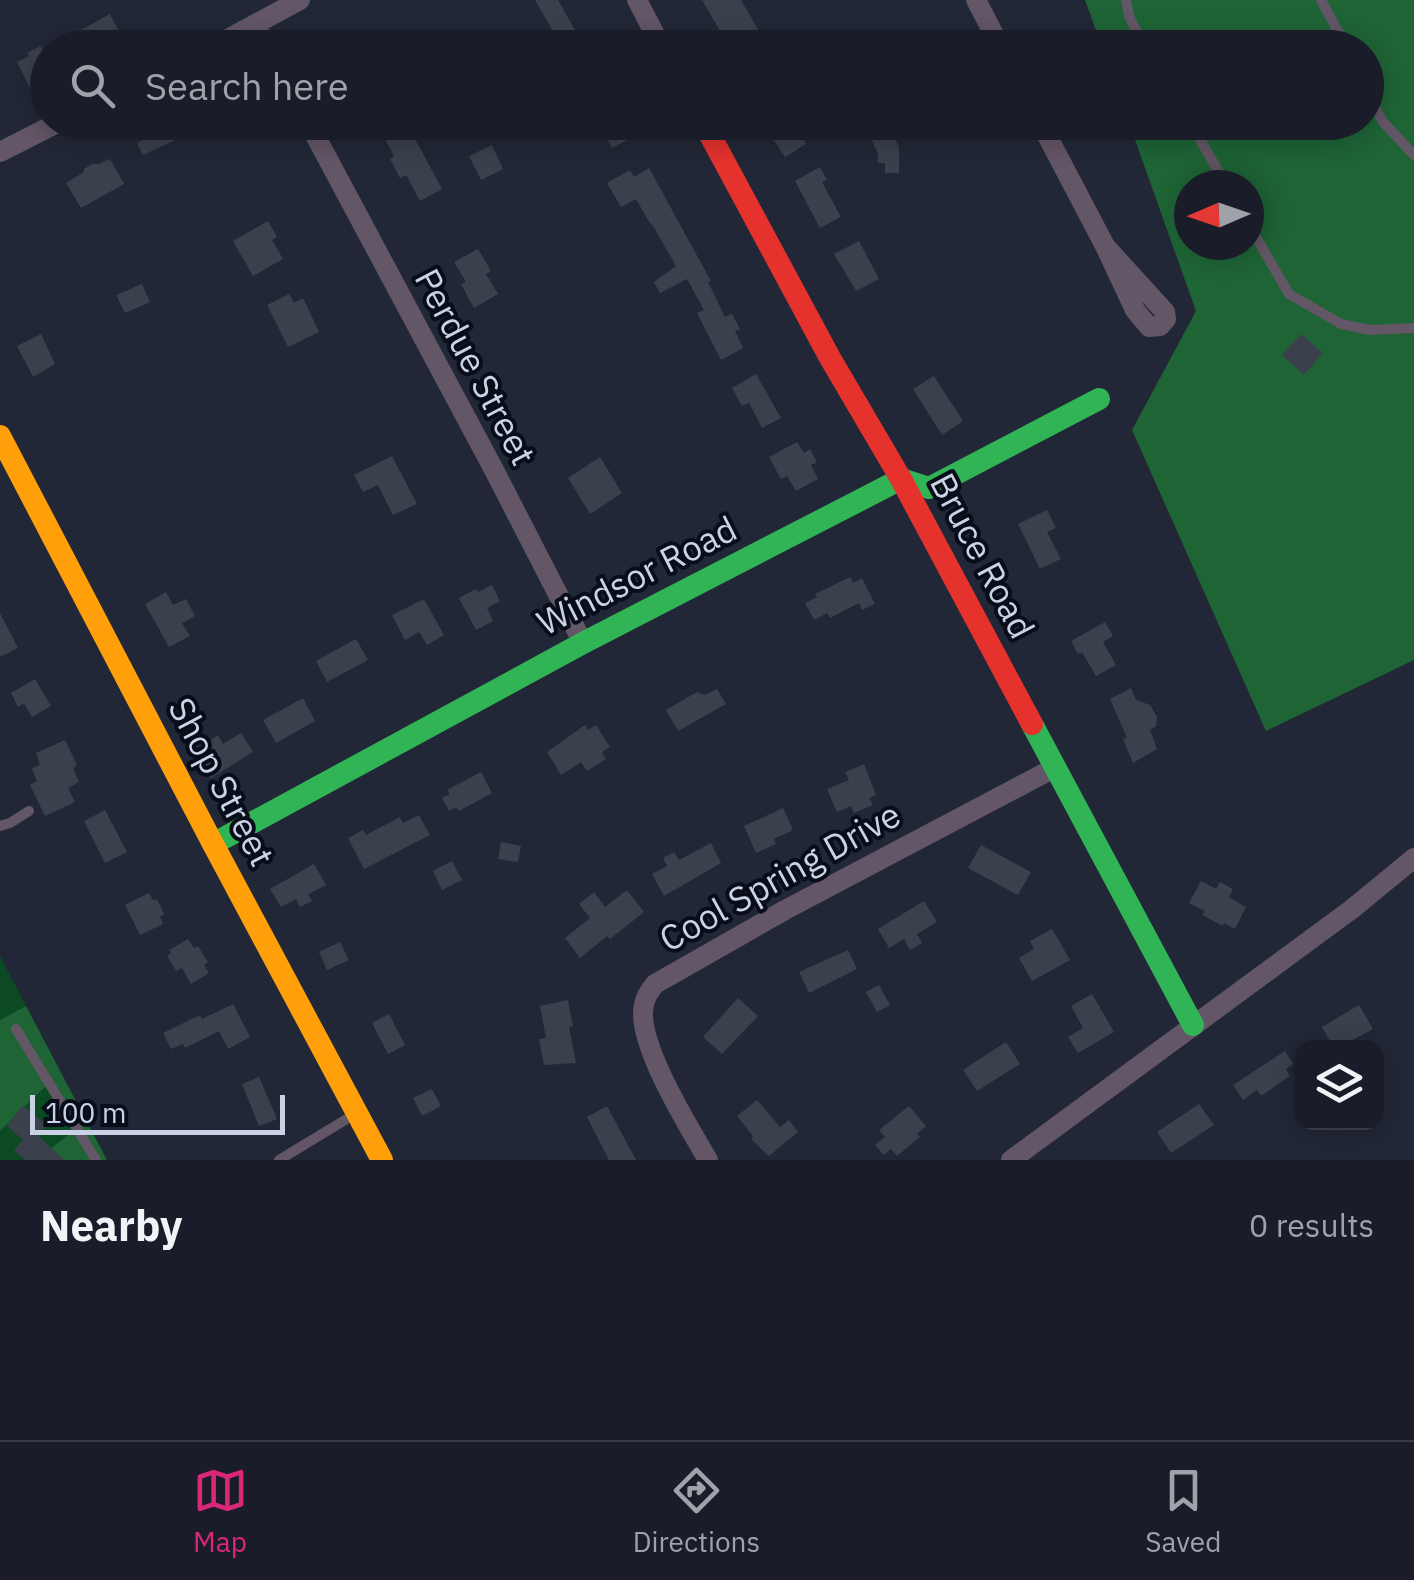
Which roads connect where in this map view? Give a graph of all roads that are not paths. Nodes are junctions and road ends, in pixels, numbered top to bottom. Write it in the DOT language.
graph roads {
  1 [pos="300,0"];
  2 [pos="636,0"];
  3 [pos="976,0"];
  4 [pos="1126,0"];
  5 [pos="1321,0"];
  6 [pos="256,26"];
  7 [pos="248,30"];
  8 [pos="258,30"];
  9 [pos="652,30"];
  10 [pos="992,30"];
  11 [pos="1136,30"];
  12 [pos="1337,30"];
  13 [pos="1384,123"];
  14 [pos="30,137"];
  15 [pos="318,140"];
  16 [pos="713,140"];
  17 [pos="1049,140"];
  18 [pos="1200,140"];
  19 [pos="0,152"];
  20 [pos="1414,156"];
  21 [pos="1217,170"];
  22 [pos="1105,246"];
  23 [pos="1264,251"];
  24 [pos="1414,328"];
  25 [pos="1099,399"];
  26 [pos="0,436"];
  27 [pos="901,479"];
  28 [pos="583,643"];
  29 [pos="1056,767"];
  30 [pos="28,810"];
  31 [pos="0,826"];
  32 [pos="212,844"];
  33 [pos="1414,858"];
  34 [pos="1193,1025"];
  35 [pos="16,1029"];
  36 [pos="357,1113"];
  37 [pos="96,1160"];
  38 [pos="279,1160"];
  39 [pos="382,1160"];
  40 [pos="708,1160"];
  41 [pos="1011,1160"];
  1 -- 6 [label="street"];
  2 -- 9 [label="street"];
  3 -- 10 [label="street"];
  4 -- 11 [label="lane"];
  5 -- 12 [label="lane"];
  6 -- 7 [label="street"];
  6 -- 8 [label="street"];
  13 -- 20 [label="lane"];
  14 -- 19 [label="street"];
  15 -- 28 [label="street, Perdue Street"];
  16 -- 27 [label="street, Bruce Road"];
  17 -- 22 [label="street"];
  18 -- 21 [label="lane"];
  23 -- 24 [label="lane"];
  25 -- 27 [label="street, Windsor Road"];
  26 -- 32 [label="street, Shop Street"];
  27 -- 28 [label="street, Windsor Road"];
  27 -- 29 [label="street, Bruce Road"];
  28 -- 32 [label="street, Windsor Road"];
  29 -- 34 [label="street, Bruce Road"];
  29 -- 40 [label="street, Cool Spring Drive"];
  30 -- 31 [label="lane"];
  32 -- 36 [label="street, Shop Street"];
  33 -- 34 [label="street"];
  34 -- 41 [label="street"];
  35 -- 37 [label="lane"];
  36 -- 38 [label="lane"];
  36 -- 39 [label="street, Shop Street"];
}
